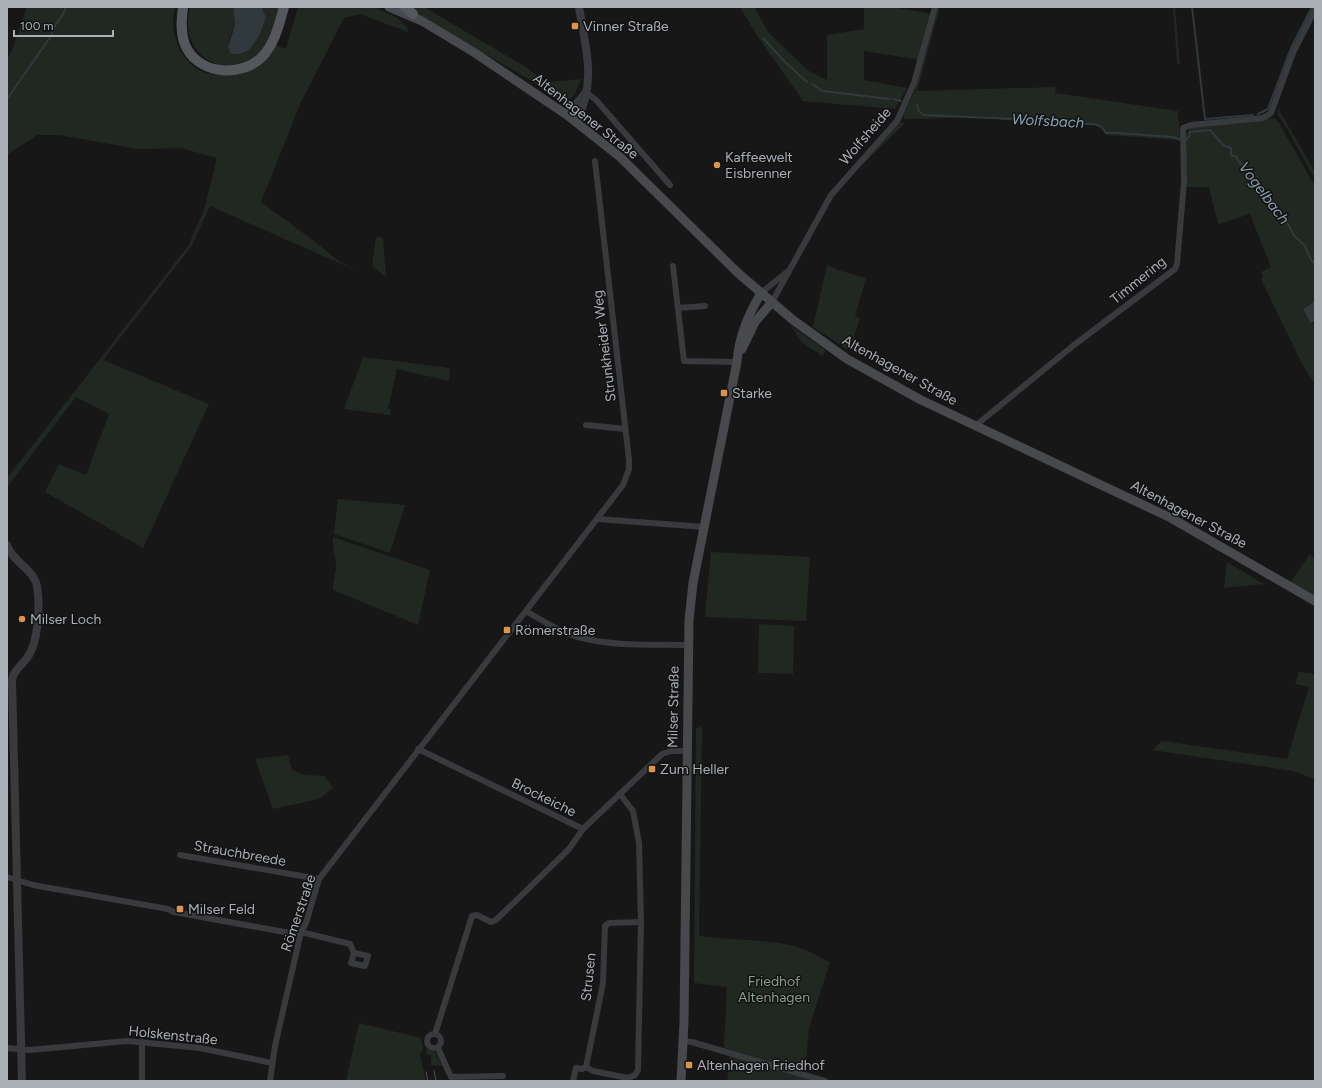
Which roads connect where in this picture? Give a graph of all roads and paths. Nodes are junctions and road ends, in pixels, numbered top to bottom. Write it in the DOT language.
graph roads {
  1 [pos="177,7"];
  2 [pos="183,7"];
  3 [pos="284,7"];
  4 [pos="389,7"];
  5 [pos="400,7"];
  6 [pos="579,7"];
  7 [pos="935,7"];
  8 [pos="409,10"];
  9 [pos="1315,10"];
  10 [pos="422,21"];
  11 [pos="202,70"];
  12 [pos="586,92"];
  13 [pos="567,115"];
  14 [pos="576,122"];
  15 [pos="595,161"];
  16 [pos="670,185"];
  17 [pos="673,266"];
  18 [pos="789,270"];
  19 [pos="761,293"];
  20 [pos="772,302"];
  21 [pos="705,306"];
  22 [pos="678,308"];
  23 [pos="737,362"];
  24 [pos="586,426"];
  25 [pos="975,426"];
  26 [pos="625,429"];
  27 [pos="598,519"];
  28 [pos="704,527"];
  29 [pos="7,545"];
  30 [pos="1315,601"];
  31 [pos="526,611"];
  32 [pos="688,645"];
  33 [pos="418,749"];
  34 [pos="686,751"];
  35 [pos="620,794"];
  36 [pos="583,829"];
  37 [pos="180,855"];
  38 [pos="7,877"];
  39 [pos="319,879"];
  40 [pos="18,880"];
  41 [pos="641,922"];
  42 [pos="301,932"];
  43 [pos="354,953"];
  44 [pos="435,1034"];
  45 [pos="683,1041"];
  46 [pos="142,1042"];
  47 [pos="7,1048"];
  48 [pos="438,1048"];
  49 [pos="22,1050"];
  50 [pos="272,1063"];
  51 [pos="586,1067"];
  52 [pos="503,1076"];
  53 [pos="636,1078"];
  54 [pos="491,1079"];
  55 [pos="22,1081"];
  56 [pos="142,1081"];
  57 [pos="270,1081"];
  58 [pos="573,1081"];
  59 [pos="681,1081"];
  60 [pos="825,1081"];
  1 -- 11 [label="main road"];
  2 -- 3 [label="main road"];
  4 -- 10 [label="main road, Altenhagener Straße"];
  5 -- 8 [label="main road, Altenhagener Straße"];
  6 -- 12 [label="street"];
  7 -- 18 [label="street, Wolfsheide"];
  8 -- 10 [label="main road, Altenhagener Straße"];
  9 -- 25 [label="street, Timmering"];
  10 -- 13 [label="main road, Altenhagener Straße"];
  12 -- 13 [label="street"];
  12 -- 14 [label="street"];
  12 -- 16 [label="street"];
  13 -- 14 [label="main road, Altenhagener Straße"];
  14 -- 19 [label="main road, Altenhagener Straße"];
  15 -- 26 [label="street, Strunkheider Weg"];
  17 -- 22 [label="street"];
  18 -- 19 [label="street, Wolfsheide"];
  18 -- 20 [label="street, Wolfsheide"];
  19 -- 20 [label="main road, Altenhagener Straße"];
  19 -- 23 [label="main road, Milser Straße"];
  20 -- 23 [label="main road, Milser Straße"];
  20 -- 25 [label="main road, Altenhagener Straße"];
  21 -- 22 [label="street"];
  22 -- 23 [label="street"];
  23 -- 28 [label="main road, Milser Straße"];
  24 -- 26 [label="street"];
  25 -- 30 [label="main road, Altenhagener Straße"];
  26 -- 27 [label="street, Strunkheider Weg"];
  27 -- 28 [label="street"];
  27 -- 31 [label="street, Römerstraße"];
  28 -- 32 [label="main road, Milser Straße"];
  29 -- 40 [label="street"];
  31 -- 32 [label="street"];
  31 -- 33 [label="street, Römerstraße"];
  32 -- 34 [label="main road, Milser Straße"];
  33 -- 36 [label="street, Brockeiche"];
  33 -- 39 [label="street, Römerstraße"];
  34 -- 35 [label="street, Brockeiche"];
  34 -- 45 [label="main road, Milser Straße"];
  35 -- 36 [label="street, Brockeiche"];
  35 -- 41 [label="street"];
  36 -- 44 [label="street"];
  37 -- 39 [label="street, Strauchbreede"];
  38 -- 40 [label="street"];
  39 -- 42 [label="street, Römerstraße"];
  40 -- 42 [label="street"];
  40 -- 49 [label="street"];
  41 -- 51 [label="street, Strusen"];
  41 -- 53 [label="street"];
  42 -- 43 [label="street"];
  42 -- 50 [label="street, Römerstraße"];
  44 -- 48 [label="street"];
  44 -- 48 [label="street"];
  45 -- 59 [label="main road, Milser Straße"];
  45 -- 60 [label="street"];
  46 -- 49 [label="street, Holskenstraße"];
  46 -- 50 [label="street, Holskenstraße"];
  46 -- 56 [label="street"];
  47 -- 49 [label="street, Holskenstraße"];
  48 -- 54 [label="street"];
  49 -- 55 [label="street"];
  50 -- 57 [label="street, Römerstraße"];
  51 -- 53 [label="street"];
  51 -- 58 [label="street"];
  52 -- 54 [label="street"];
}
